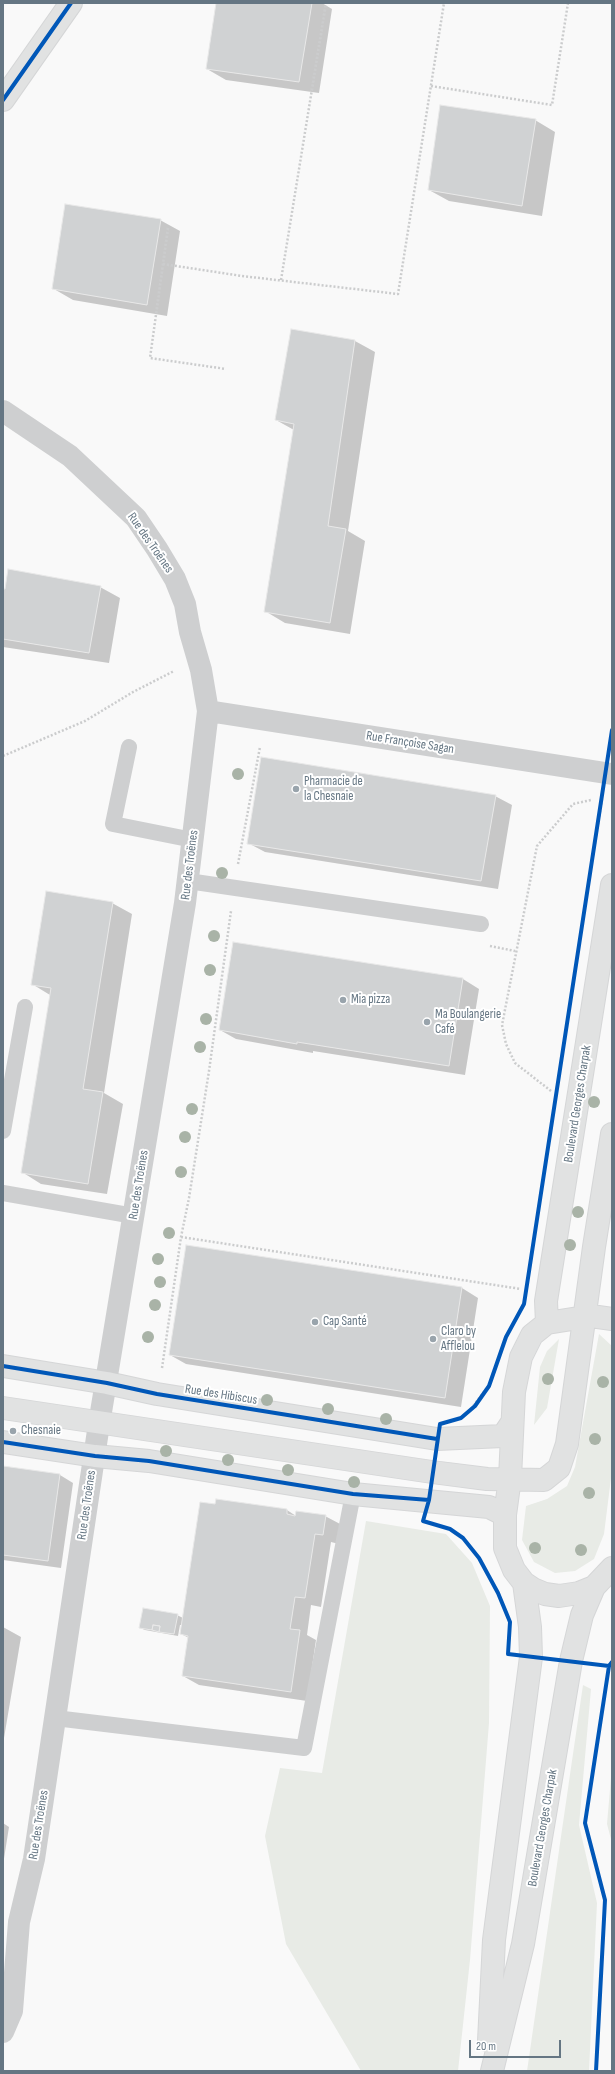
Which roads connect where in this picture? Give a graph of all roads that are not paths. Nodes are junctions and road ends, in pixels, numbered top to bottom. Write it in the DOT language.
graph roads {
  1 [pos="71,3"];
  2 [pos="3,100"];
  3 [pos="3,411"];
  4 [pos="208,712"];
  5 [pos="129,747"];
  6 [pos="612,774"];
  7 [pos="193,840"];
  8 [pos="188,881"];
  9 [pos="612,885"];
  10 [pos="481,924"];
  11 [pos="25,1007"];
  12 [pos="3,1131"];
  13 [pos="612,1134"];
  14 [pos="3,1193"];
  15 [pos="134,1216"];
  16 [pos="584,1316"];
  17 [pos="612,1319"];
  18 [pos="547,1323"];
  19 [pos="3,1366"];
  20 [pos="107,1383"];
  21 [pos="3,1408"];
  22 [pos="99,1424"];
  23 [pos="511,1424"];
  24 [pos="3,1442"];
  25 [pos="95,1456"];
  26 [pos="510,1478"];
  27 [pos="354,1494"];
  28 [pos="505,1515"];
  29 [pos="612,1568"];
  30 [pos="524,1583"];
  31 [pos="594,1586"];
  32 [pos="55,1718"];
  33 [pos="3,2032"];
  34 [pos="488,2071"];
  35 [pos="492,2071"];
  1 -- 2 [label="street"];
  3 -- 4 [label="street, Rue des Troënes"];
  4 -- 6 [label="street, Rue Françoise Sagan"];
  4 -- 7 [label="street, Rue des Troënes"];
  5 -- 7 [label="lane"];
  7 -- 8 [label="street, Rue des Troënes"];
  8 -- 10 [label="lane"];
  8 -- 15 [label="street, Rue des Troënes"];
  9 -- 18 [label="street, Boulevard Georges Charpak"];
  11 -- 12 [label="lane"];
  13 -- 16 [label="street"];
  14 -- 15 [label="lane"];
  15 -- 20 [label="street, Rue des Troënes"];
  16 -- 17 [label="street"];
  16 -- 18 [label="street"];
  16 -- 26 [label="street"];
  18 -- 23 [label="street"];
  19 -- 20 [label="street, Rue des Hibiscus"];
  20 -- 22 [label="street, Rue des Troënes"];
  20 -- 23 [label="street, Rue des Hibiscus"];
  21 -- 22 [label="street"];
  22 -- 25 [label="street, Rue des Troënes"];
  22 -- 26 [label="street"];
  23 -- 26 [label="street"];
  24 -- 25 [label="street"];
  25 -- 27 [label="street"];
  25 -- 32 [label="street, Rue des Troënes"];
  26 -- 28 [label="street"];
  27 -- 28 [label="street"];
  27 -- 32 [label="lane"];
  28 -- 30 [label="street"];
  29 -- 31 [label="street"];
  30 -- 31 [label="street"];
  30 -- 34 [label="street"];
  31 -- 35 [label="street, Boulevard Georges Charpak"];
  32 -- 33 [label="street, Rue des Troënes"];
}
